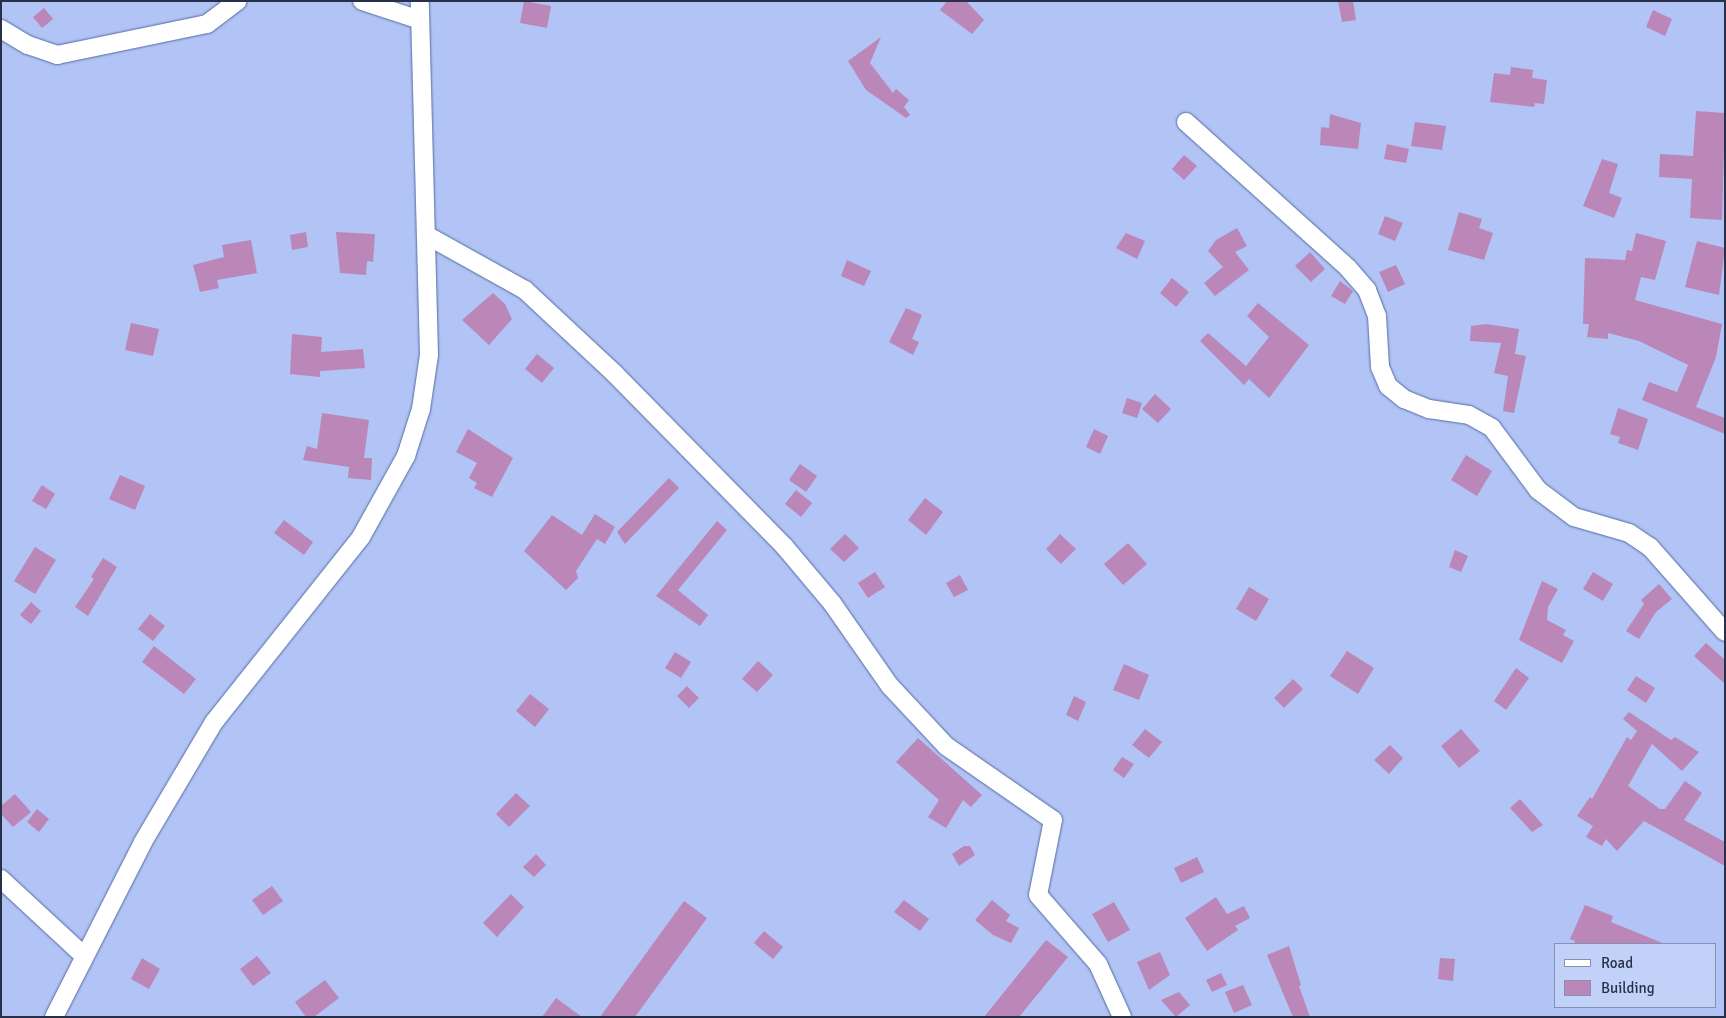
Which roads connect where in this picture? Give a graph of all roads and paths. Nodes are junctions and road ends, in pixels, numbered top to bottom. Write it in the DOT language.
graph roads {
  1 [pos="237,1"];
  2 [pos="362,1"];
  3 [pos="420,1"];
  4 [pos="420,20"];
  5 [pos="1,28"];
  6 [pos="1186,122"];
  7 [pos="428,236"];
  8 [pos="1725,632"];
  9 [pos="1,879"];
  10 [pos="83,955"];
  11 [pos="54,1017"];
  12 [pos="1122,1017"];
  1 -- 5 [label="street"];
  2 -- 4 [label="street"];
  3 -- 4 [label="street"];
  4 -- 7 [label="street"];
  6 -- 8 [label="street"];
  7 -- 10 [label="street"];
  7 -- 12 [label="street"];
  9 -- 10 [label="street"];
  10 -- 11 [label="street"];
}
